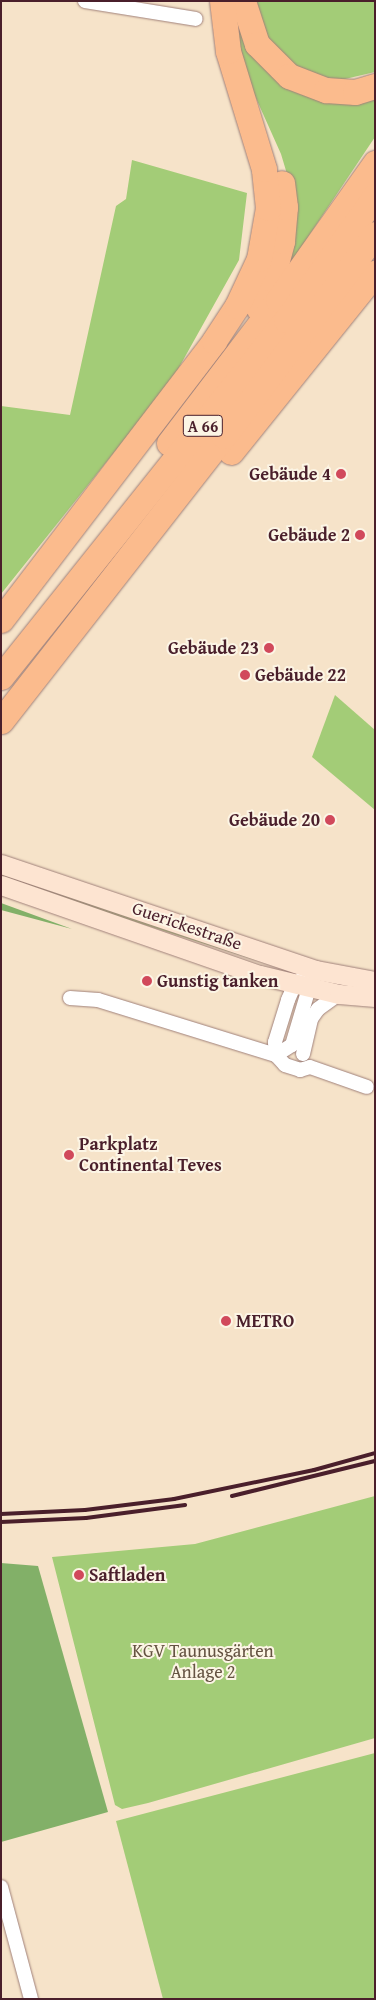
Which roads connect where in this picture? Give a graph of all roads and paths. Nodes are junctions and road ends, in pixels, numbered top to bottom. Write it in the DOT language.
graph roads {
  1 [pos="86,1"];
  2 [pos="222,1"];
  3 [pos="243,1"];
  4 [pos="196,19"];
  5 [pos="375,86"];
  6 [pos="243,92"];
  7 [pos="375,163"];
  8 [pos="375,196"];
  9 [pos="375,234"];
  10 [pos="375,273"];
  11 [pos="234,356"];
  12 [pos="91,608"];
  13 [pos="1,620"];
  14 [pos="23,649"];
  15 [pos="1,677"];
  16 [pos="1,721"];
  17 [pos="1,864"];
  18 [pos="1,885"];
  19 [pos="316,970"];
  20 [pos="375,981"];
  21 [pos="302,986"];
  22 [pos="339,994"];
  23 [pos="375,997"];
  24 [pos="70,998"];
  25 [pos="296,1034"];
  26 [pos="304,1054"];
  27 [pos="276,1056"];
  28 [pos="310,1067"];
  29 [pos="367,1088"];
  30 [pos="1,1887"];
  31 [pos="31,1999"];
  1 -- 4 [label="street"];
  2 -- 6 [label="highway"];
  3 -- 5 [label="highway"];
  6 -- 11 [label="highway"];
  6 -- 13 [label="highway"];
  7 -- 11 [label="highway"];
  8 -- 14 [label="highway, A 66"];
  9 -- 12 [label="highway, A 66"];
  10 -- 12 [label="highway"];
  11 -- 14 [label="highway"];
  12 -- 16 [label="highway, A 66"];
  14 -- 15 [label="highway, A 66"];
  17 -- 19 [label="main road, Guerickestraße"];
  18 -- 21 [label="main road, Guerickestraße"];
  19 -- 20 [label="main road, Guerickestraße"];
  19 -- 21 [label="street"];
  21 -- 22 [label="main road, Guerickestraße"];
  21 -- 25 [label="street"];
  21 -- 27 [label="street"];
  22 -- 23 [label="main road, Guerickestraße"];
  22 -- 26 [label="street"];
  24 -- 27 [label="street"];
  25 -- 26 [label="street"];
  25 -- 27 [label="street"];
  26 -- 28 [label="street"];
  27 -- 28 [label="street"];
  28 -- 29 [label="street"];
  30 -- 31 [label="street"];
}
